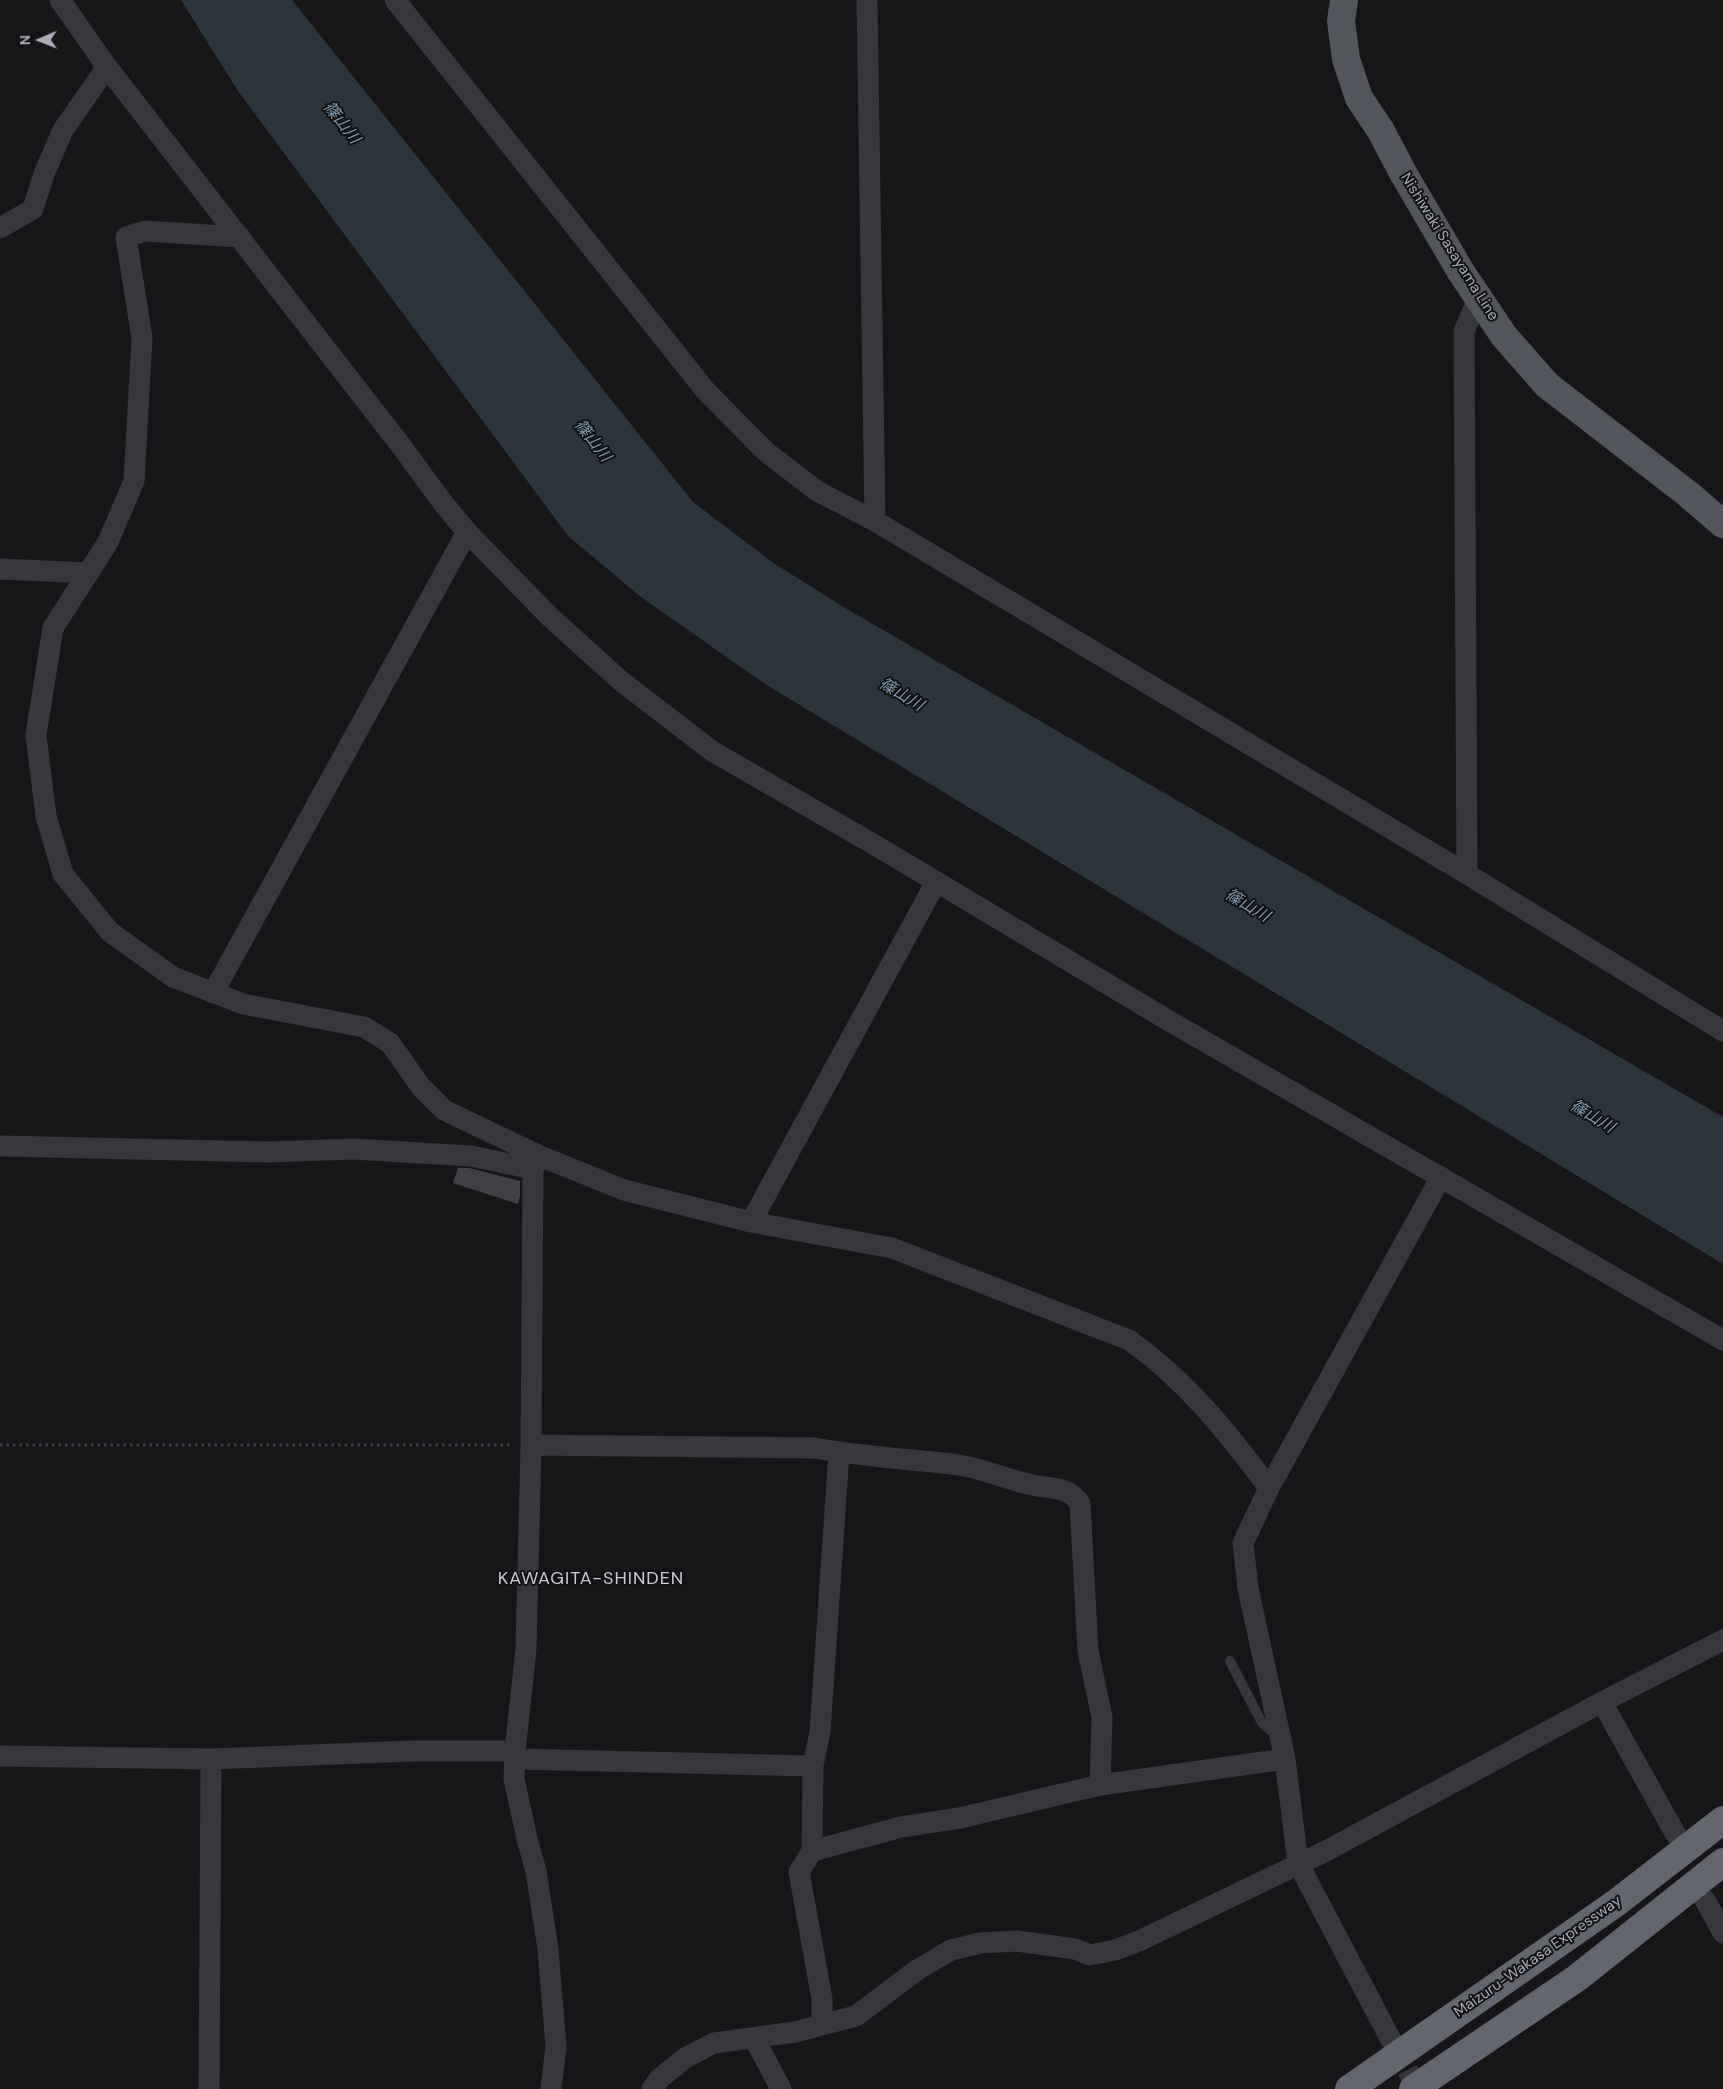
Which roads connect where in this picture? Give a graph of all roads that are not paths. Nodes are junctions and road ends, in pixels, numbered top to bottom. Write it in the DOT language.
graph roads {
  1 [pos="60,0"];
  2 [pos="395,0"];
  3 [pos="867,0"];
  4 [pos="1344,0"];
  5 [pos="107,67"];
  6 [pos="0,228"];
  7 [pos="240,237"];
  8 [pos="1478,299"];
  9 [pos="875,521"];
  10 [pos="1723,524"];
  11 [pos="467,532"];
  12 [pos="0,569"];
  13 [pos="90,573"];
  14 [pos="1467,874"];
  15 [pos="936,882"];
  16 [pos="213,993"];
  17 [pos="1723,1031"];
  18 [pos="0,1146"];
  19 [pos="536,1163"];
  20 [pos="1441,1177"];
  21 [pos="751,1222"];
  22 [pos="1723,1340"];
  23 [pos="531,1445"];
  24 [pos="838,1452"];
  25 [pos="1269,1488"];
  26 [pos="1723,1640"];
  27 [pos="1230,1661"];
  28 [pos="1602,1702"];
  29 [pos="1283,1750"];
  30 [pos="515,1755"];
  31 [pos="0,1756"];
  32 [pos="211,1759"];
  33 [pos="813,1766"];
  34 [pos="1100,1785"];
  35 [pos="1723,1820"];
  36 [pos="1676,1835"];
  37 [pos="812,1850"];
  38 [pos="1723,1862"];
  39 [pos="1298,1864"];
  40 [pos="1705,1900"];
  41 [pos="1723,1933"];
  42 [pos="822,2025"];
  43 [pos="754,2038"];
  44 [pos="1391,2040"];
  45 [pos="209,2089"];
  46 [pos="551,2089"];
  47 [pos="652,2089"];
  48 [pos="781,2089"];
  49 [pos="1349,2089"];
  50 [pos="1413,2089"];
  1 -- 5 [label="street"];
  2 -- 9 [label="street"];
  3 -- 9 [label="street"];
  4 -- 8 [label="main road, Nishiwaki Sasayama Line"];
  5 -- 6 [label="street"];
  5 -- 7 [label="street"];
  7 -- 11 [label="street"];
  7 -- 13 [label="street"];
  8 -- 10 [label="main road, Nishiwaki Sasayama Line"];
  8 -- 14 [label="street"];
  9 -- 14 [label="street"];
  11 -- 15 [label="street"];
  11 -- 16 [label="street"];
  12 -- 13 [label="street"];
  13 -- 16 [label="street"];
  14 -- 17 [label="street"];
  15 -- 20 [label="street"];
  15 -- 21 [label="street"];
  16 -- 19 [label="street"];
  18 -- 19 [label="street"];
  19 -- 21 [label="street"];
  19 -- 23 [label="street"];
  20 -- 22 [label="street"];
  20 -- 25 [label="street"];
  21 -- 25 [label="street"];
  23 -- 24 [label="street"];
  23 -- 30 [label="street"];
  24 -- 33 [label="street"];
  24 -- 34 [label="street"];
  25 -- 29 [label="street"];
  26 -- 28 [label="street"];
  27 -- 29 [label="lane"];
  28 -- 36 [label="street"];
  28 -- 39 [label="street"];
  29 -- 34 [label="street"];
  29 -- 39 [label="street"];
  30 -- 32 [label="street"];
  30 -- 33 [label="street"];
  30 -- 46 [label="street"];
  31 -- 32 [label="street"];
  32 -- 45 [label="street"];
  33 -- 37 [label="street"];
  34 -- 37 [label="street"];
  35 -- 49 [label="highway, Maizuru-Wakasa Expressway"];
  37 -- 42 [label="street"];
  38 -- 50 [label="highway"];
  39 -- 42 [label="street"];
  39 -- 44 [label="street"];
  40 -- 41 [label="street"];
  42 -- 43 [label="street"];
  43 -- 47 [label="street"];
  43 -- 48 [label="street"];
}
